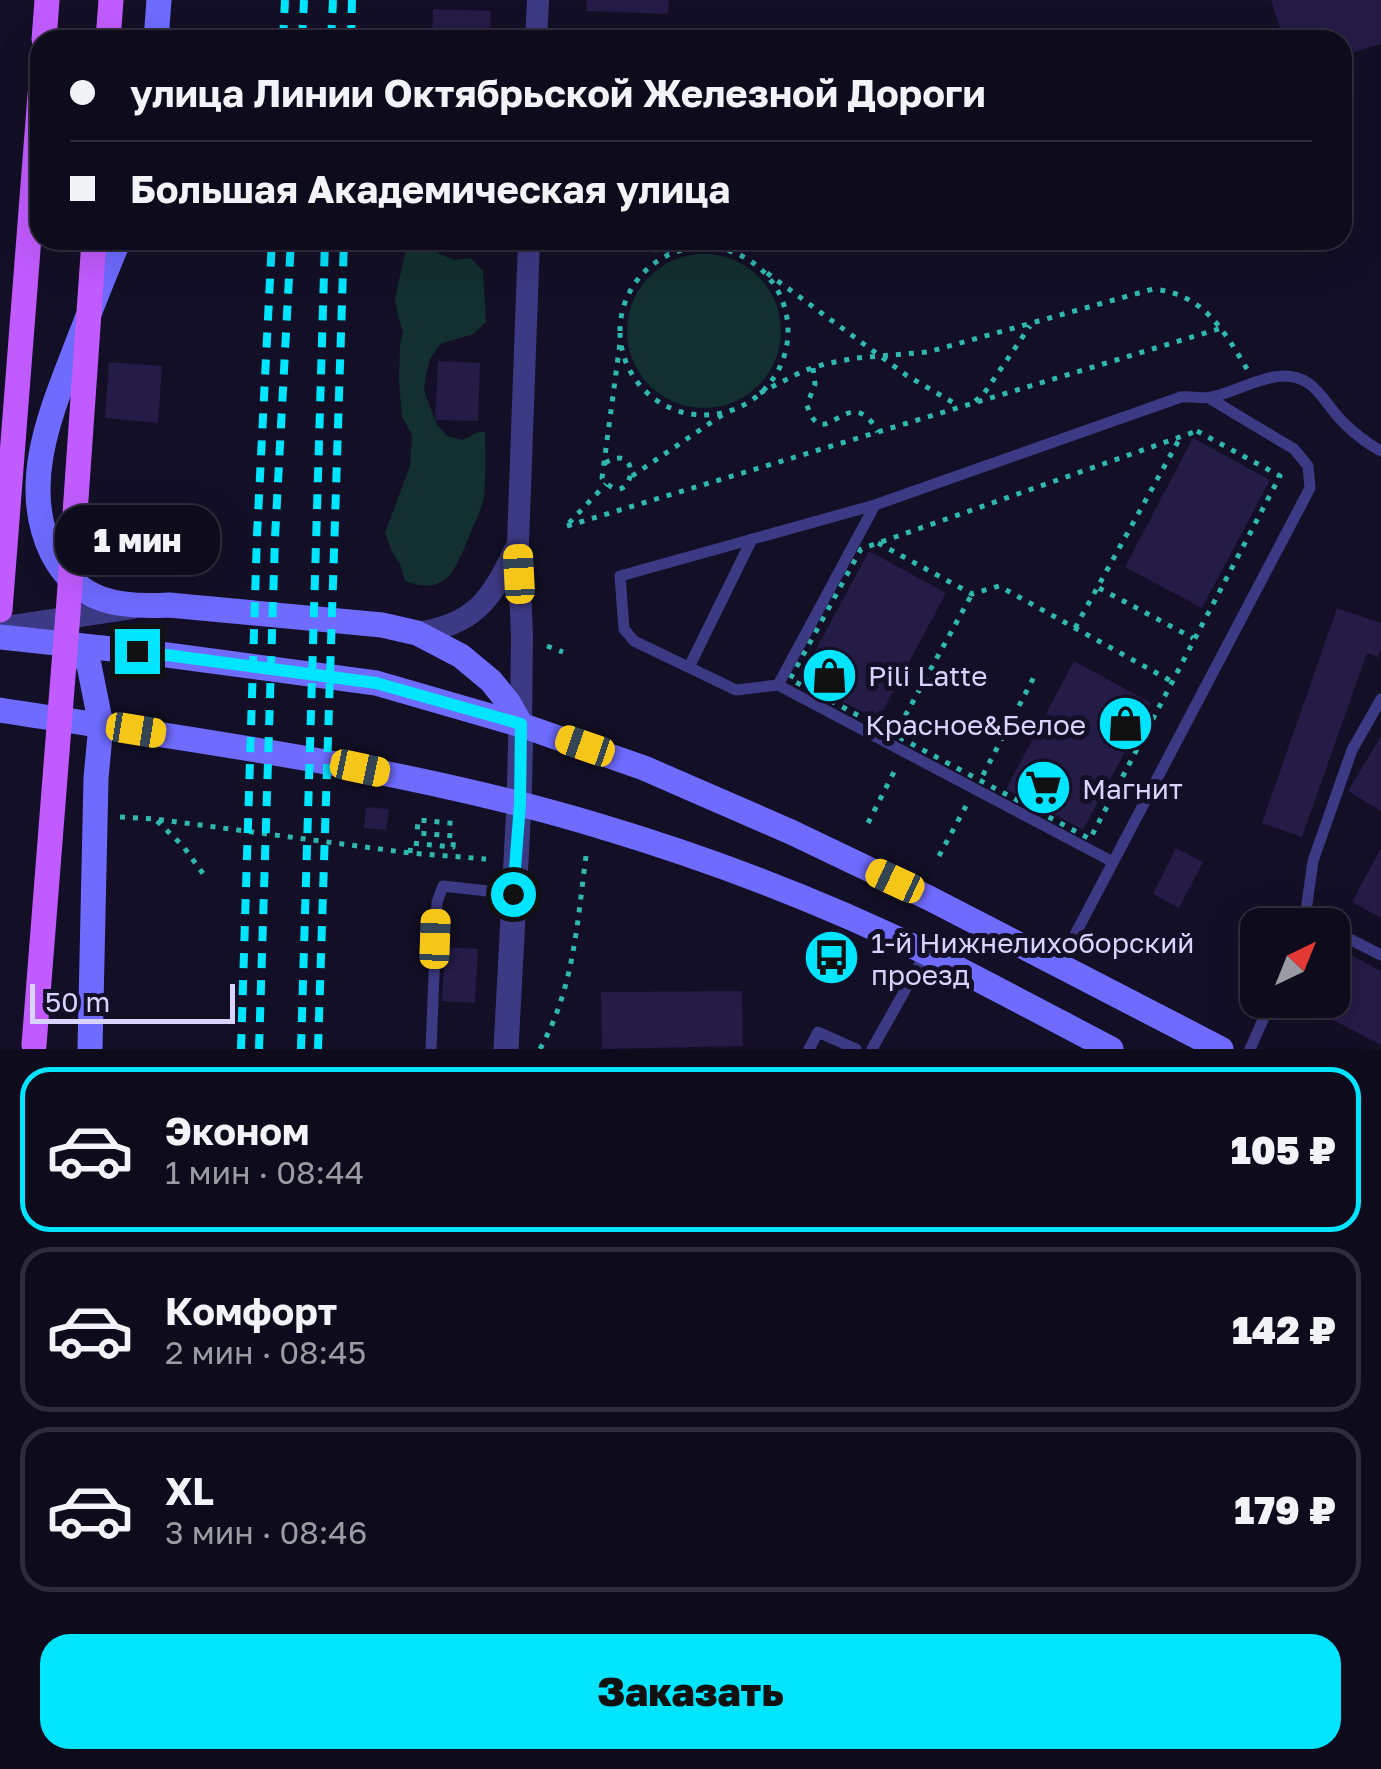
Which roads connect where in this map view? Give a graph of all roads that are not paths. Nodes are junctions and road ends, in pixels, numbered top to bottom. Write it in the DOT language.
graph roads {
  1 [pos="47,0"];
  2 [pos="110,0"];
  3 [pos="159,0"];
  4 [pos="538,0"];
  5 [pos="45,30"];
  6 [pos="108,30"];
  7 [pos="157,30"];
  8 [pos="536,30"];
  9 [pos="30,224"];
  10 [pos="93,250"];
  11 [pos="115,250"];
  12 [pos="528,250"];
  13 [pos="1209,398"];
  14 [pos="1381,451"];
  15 [pos="875,505"];
  16 [pos="752,539"];
  17 [pos="518,543"];
  18 [pos="136,607"];
  19 [pos="0,610"];
  20 [pos="0,628"];
  21 [pos="418,633"];
  22 [pos="0,637"];
  23 [pos="75,644"];
  24 [pos="689,667"];
  25 [pos="778,685"];
  26 [pos="1381,699"];
  27 [pos="0,710"];
  28 [pos="521,724"];
  29 [pos="100,725"];
  30 [pos="520,804"];
  31 [pos="1113,862"];
  32 [pos="513,894"];
  33 [pos="1307,908"];
  34 [pos="1350,939"];
  35 [pos="926,953"];
  36 [pos="1381,955"];
  37 [pos="1059,965"];
  38 [pos="1264,1018"];
  39 [pos="34,1047"];
  40 [pos="90,1049"];
  41 [pos="431,1049"];
  42 [pos="506,1049"];
  43 [pos="809,1049"];
  44 [pos="856,1049"];
  45 [pos="872,1049"];
  46 [pos="1110,1049"];
  47 [pos="1221,1049"];
  48 [pos="1250,1049"];
  1 -- 5 [label="main road"];
  2 -- 6 [label="main road"];
  3 -- 7 [label="main road"];
  4 -- 8 [label="street"];
  9 -- 19 [label="main road"];
  10 -- 39 [label="main road, bridge"];
  11 -- 18 [label="main road"];
  12 -- 17 [label="street"];
  13 -- 14 [label="lane"];
  13 -- 15 [label="lane"];
  13 -- 31 [label="lane"];
  15 -- 16 [label="lane"];
  15 -- 25 [label="lane"];
  16 -- 24 [label="lane"];
  16 -- 24 [label="lane"];
  17 -- 21 [label="street"];
  17 -- 28 [label="street"];
  18 -- 20 [label="street"];
  18 -- 21 [label="main road"];
  21 -- 28 [label="main road"];
  22 -- 23 [label="main road"];
  23 -- 28 [label="main road"];
  23 -- 29 [label="main road"];
  24 -- 25 [label="lane"];
  25 -- 31 [label="lane"];
  26 -- 33 [label="lane"];
  27 -- 29 [label="main road"];
  28 -- 30 [label="street"];
  28 -- 37 [label="main road"];
  29 -- 30 [label="main road"];
  29 -- 40 [label="main road"];
  30 -- 32 [label="street"];
  30 -- 35 [label="main road"];
  31 -- 37 [label="lane"];
  32 -- 41 [label="lane"];
  32 -- 42 [label="street"];
  34 -- 36 [label="lane"];
  35 -- 45 [label="lane"];
  35 -- 46 [label="main road"];
  37 -- 47 [label="main road"];
  38 -- 48 [label="lane"];
  43 -- 44 [label="lane"];
}
